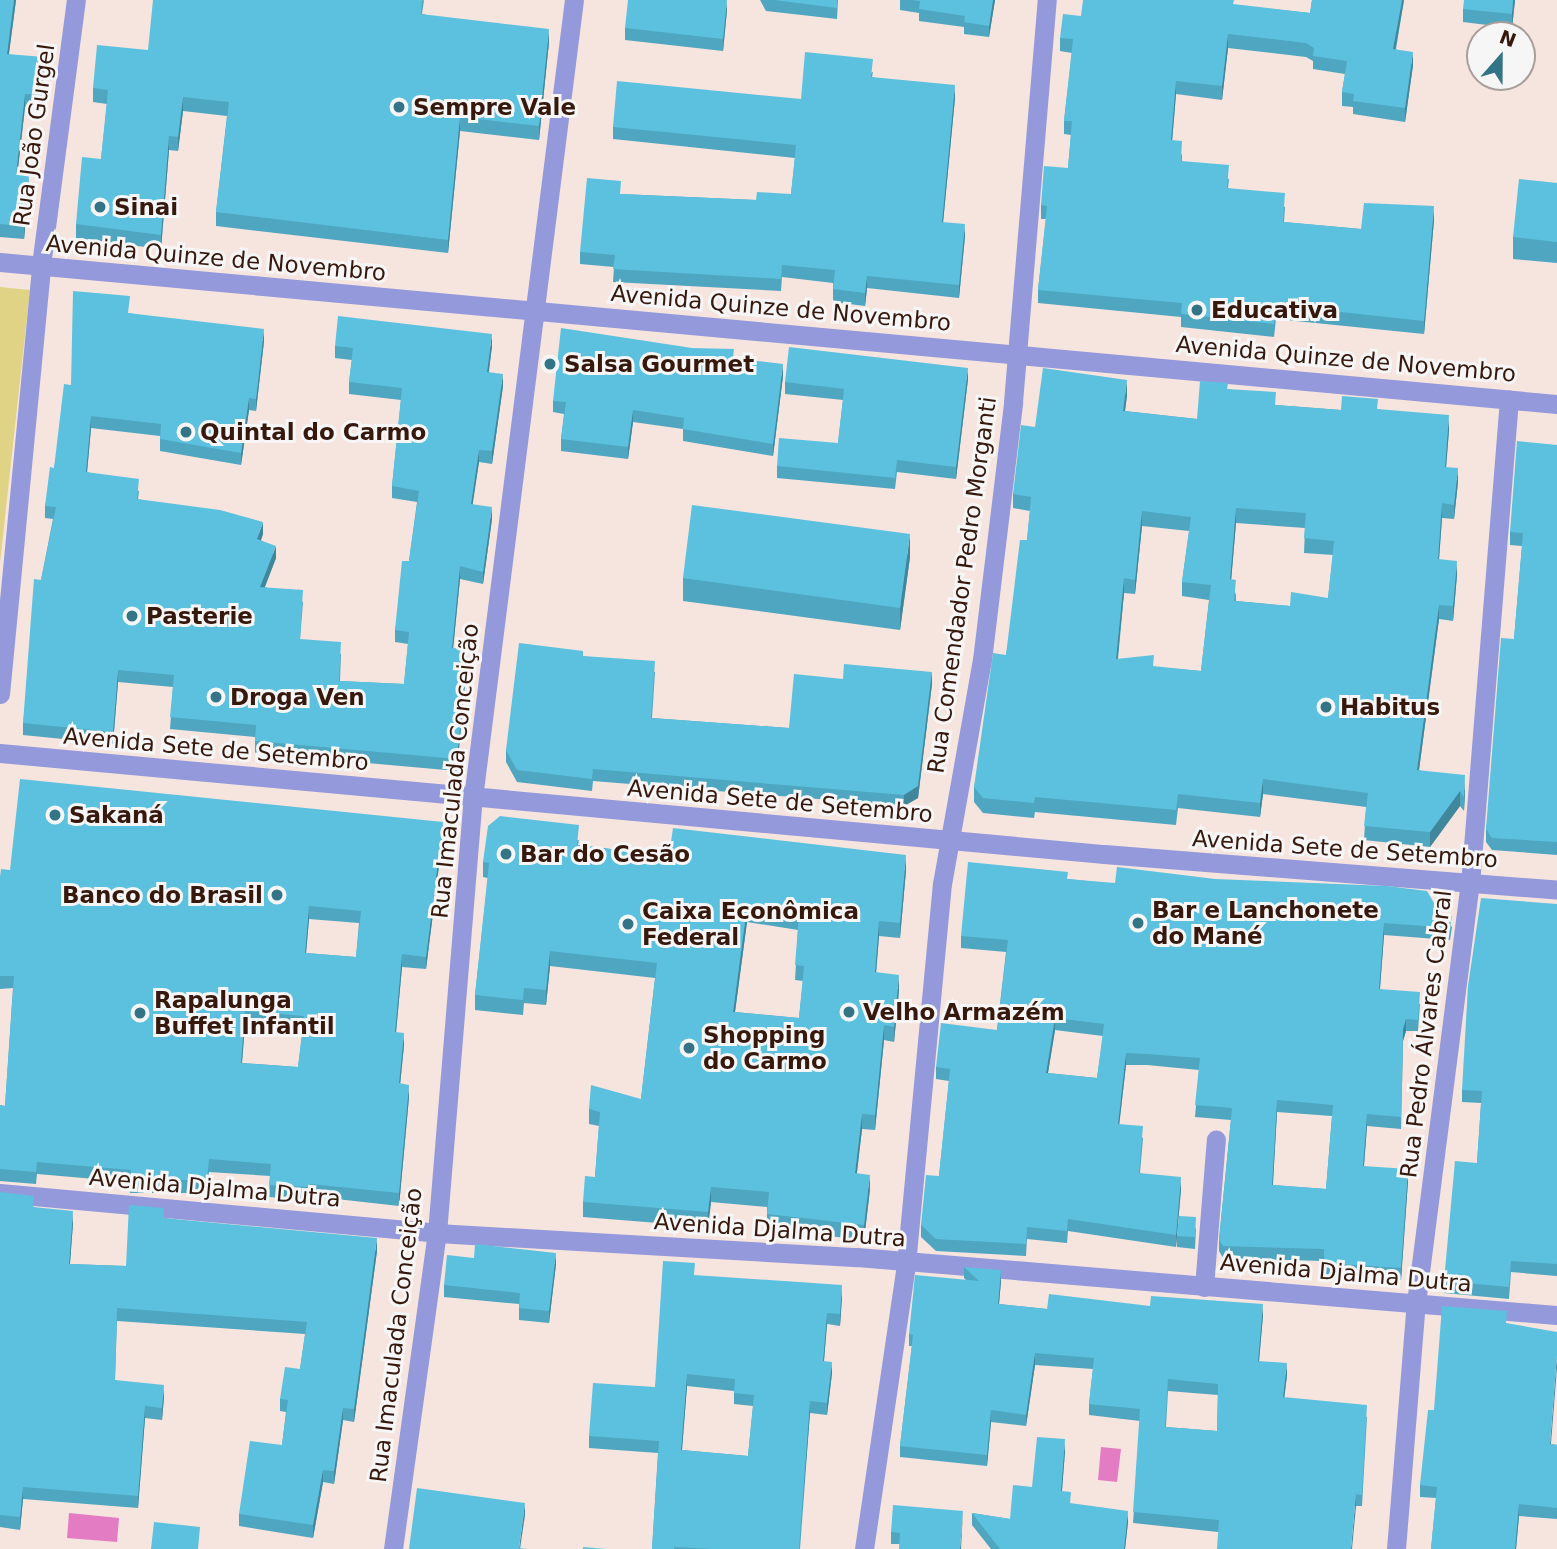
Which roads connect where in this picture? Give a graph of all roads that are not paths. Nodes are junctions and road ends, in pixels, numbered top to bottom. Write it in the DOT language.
graph roads {
  1 [pos="76,0"];
  2 [pos="574,0"];
  3 [pos="1048,0"];
  4 [pos="0,262"];
  5 [pos="41,265"];
  6 [pos="534,312"];
  7 [pos="1015,352"];
  8 [pos="1509,400"];
  9 [pos="1557,404"];
  10 [pos="0,694"];
  11 [pos="0,753"];
  12 [pos="473,798"];
  13 [pos="950,841"];
  14 [pos="1470,884"];
  15 [pos="1557,890"];
  16 [pos="1216,1139"];
  17 [pos="0,1193"];
  18 [pos="437,1233"];
  19 [pos="906,1264"];
  20 [pos="1204,1287"];
  21 [pos="1416,1303"];
  22 [pos="1557,1315"];
  23 [pos="393,1549"];
  24 [pos="864,1549"];
  25 [pos="1396,1549"];
  1 -- 5 [label="street, Rua João Gurgel"];
  2 -- 6 [label="street, Rua Imaculada Conceição"];
  3 -- 7 [label="street, Rua Comendador Pedro Morganti"];
  4 -- 5 [label="street, Avenida Quinze de Novembro"];
  5 -- 6 [label="street, Avenida Quinze de Novembro"];
  5 -- 10 [label="street, Rua João Gurgel"];
  6 -- 7 [label="street, Avenida Quinze de Novembro"];
  6 -- 12 [label="street, Rua Imaculada Conceição"];
  7 -- 8 [label="street, Avenida Quinze de Novembro"];
  7 -- 13 [label="street, Rua Comendador Pedro Morganti"];
  8 -- 9 [label="street, Avenida Quinze de Novembro"];
  8 -- 14 [label="street, Rua Pedro Álvares Cabral"];
  11 -- 12 [label="street, Avenida Sete de Setembro"];
  12 -- 13 [label="street, Avenida Sete de Setembro"];
  12 -- 18 [label="street, Rua Imaculada Conceição"];
  13 -- 14 [label="street, Avenida Sete de Setembro"];
  13 -- 19 [label="street, Rua Comendador Pedro Morganti"];
  14 -- 15 [label="street, Avenida Sete de Setembro"];
  14 -- 21 [label="street, Rua Pedro Álvares Cabral"];
  16 -- 20 [label="street"];
  17 -- 18 [label="street, Avenida Djalma Dutra"];
  18 -- 19 [label="street, Avenida Djalma Dutra"];
  18 -- 23 [label="street, Rua Imaculada Conceição"];
  19 -- 20 [label="street, Avenida Djalma Dutra"];
  19 -- 24 [label="street, Rua Comendador Pedro Morganti"];
  20 -- 21 [label="street, Avenida Djalma Dutra"];
  21 -- 22 [label="street, Avenida Djalma Dutra"];
  21 -- 25 [label="street, Rua Pedro Álvares Cabral"];
}
